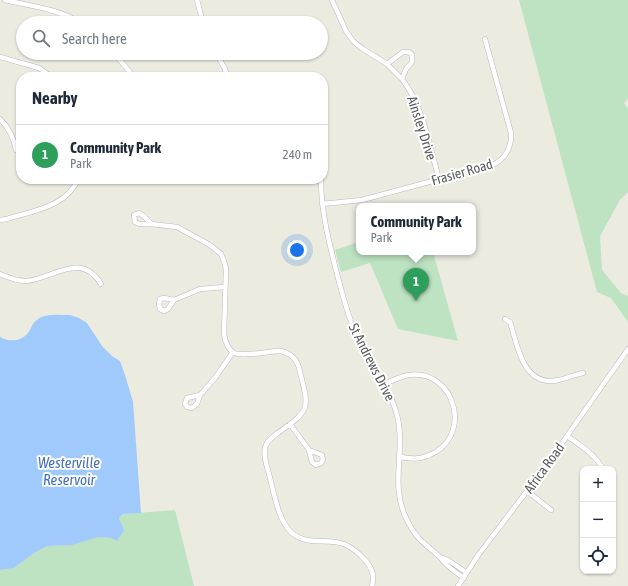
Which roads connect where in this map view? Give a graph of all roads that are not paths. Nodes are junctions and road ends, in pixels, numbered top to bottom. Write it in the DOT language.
graph roads {
  1 [pos="5,0"];
  2 [pos="197,0"];
  3 [pos="332,0"];
  4 [pos="66,16"];
  5 [pos="201,16"];
  6 [pos="485,39"];
  7 [pos="0,57"];
  8 [pos="120,60"];
  9 [pos="220,60"];
  10 [pos="387,64"];
  11 [pos="46,72"];
  12 [pos="130,72"];
  13 [pos="225,72"];
  14 [pos="402,79"];
  15 [pos="0,119"];
  16 [pos="16,150"];
  17 [pos="438,179"];
  18 [pos="75,184"];
  19 [pos="321,184"];
  20 [pos="322,204"];
  21 [pos="0,220"];
  22 [pos="151,224"];
  23 [pos="0,274"];
  24 [pos="101,284"];
  25 [pos="225,287"];
  26 [pos="174,300"];
  27 [pos="505,319"];
  28 [pos="628,349"];
  29 [pos="233,352"];
  30 [pos="583,373"];
  31 [pos="385,384"];
  32 [pos="200,395"];
  33 [pos="290,424"];
  34 [pos="567,436"];
  35 [pos="309,450"];
  36 [pos="400,458"];
  37 [pos="602,466"];
  38 [pos="527,491"];
  39 [pos="551,510"];
  40 [pos="440,557"];
  41 [pos="467,573"];
  42 [pos="464,578"];
  43 [pos="372,586"];
  44 [pos="458,586"];
  1 -- 4 [label="street"];
  2 -- 5 [label="street"];
  3 -- 10 [label="street, Ainsley Drive"];
  6 -- 17 [label="street, Frasier Road"];
  7 -- 11 [label="street"];
  8 -- 12 [label="street"];
  9 -- 13 [label="street"];
  10 -- 14 [label="street, Ainsley Drive"];
  10 -- 14 [label="street, Ainsley Drive"];
  14 -- 17 [label="street, Ainsley Drive"];
  15 -- 16 [label="street"];
  17 -- 20 [label="street, Frasier Road"];
  18 -- 21 [label="street"];
  19 -- 20 [label="street, St Andrews Drive"];
  20 -- 31 [label="street, St Andrews Drive"];
  22 -- 25 [label="street"];
  23 -- 24 [label="street"];
  25 -- 26 [label="street"];
  25 -- 29 [label="street"];
  27 -- 30 [label="street"];
  28 -- 34 [label="street, Africa Road"];
  29 -- 32 [label="street"];
  29 -- 33 [label="street"];
  31 -- 36 [label="street, St Andrews Drive"];
  31 -- 36 [label="street"];
  33 -- 35 [label="street"];
  33 -- 43 [label="street"];
  34 -- 37 [label="street"];
  34 -- 38 [label="street, Africa Road"];
  36 -- 40 [label="street, St Andrews Drive"];
  38 -- 39 [label="street"];
  38 -- 41 [label="street, Africa Road"];
  40 -- 41 [label="street, St Andrews Drive"];
  40 -- 42 [label="street, St Andrews Drive"];
  41 -- 42 [label="street, Africa Road"];
  42 -- 44 [label="street, Africa Road"];
}
